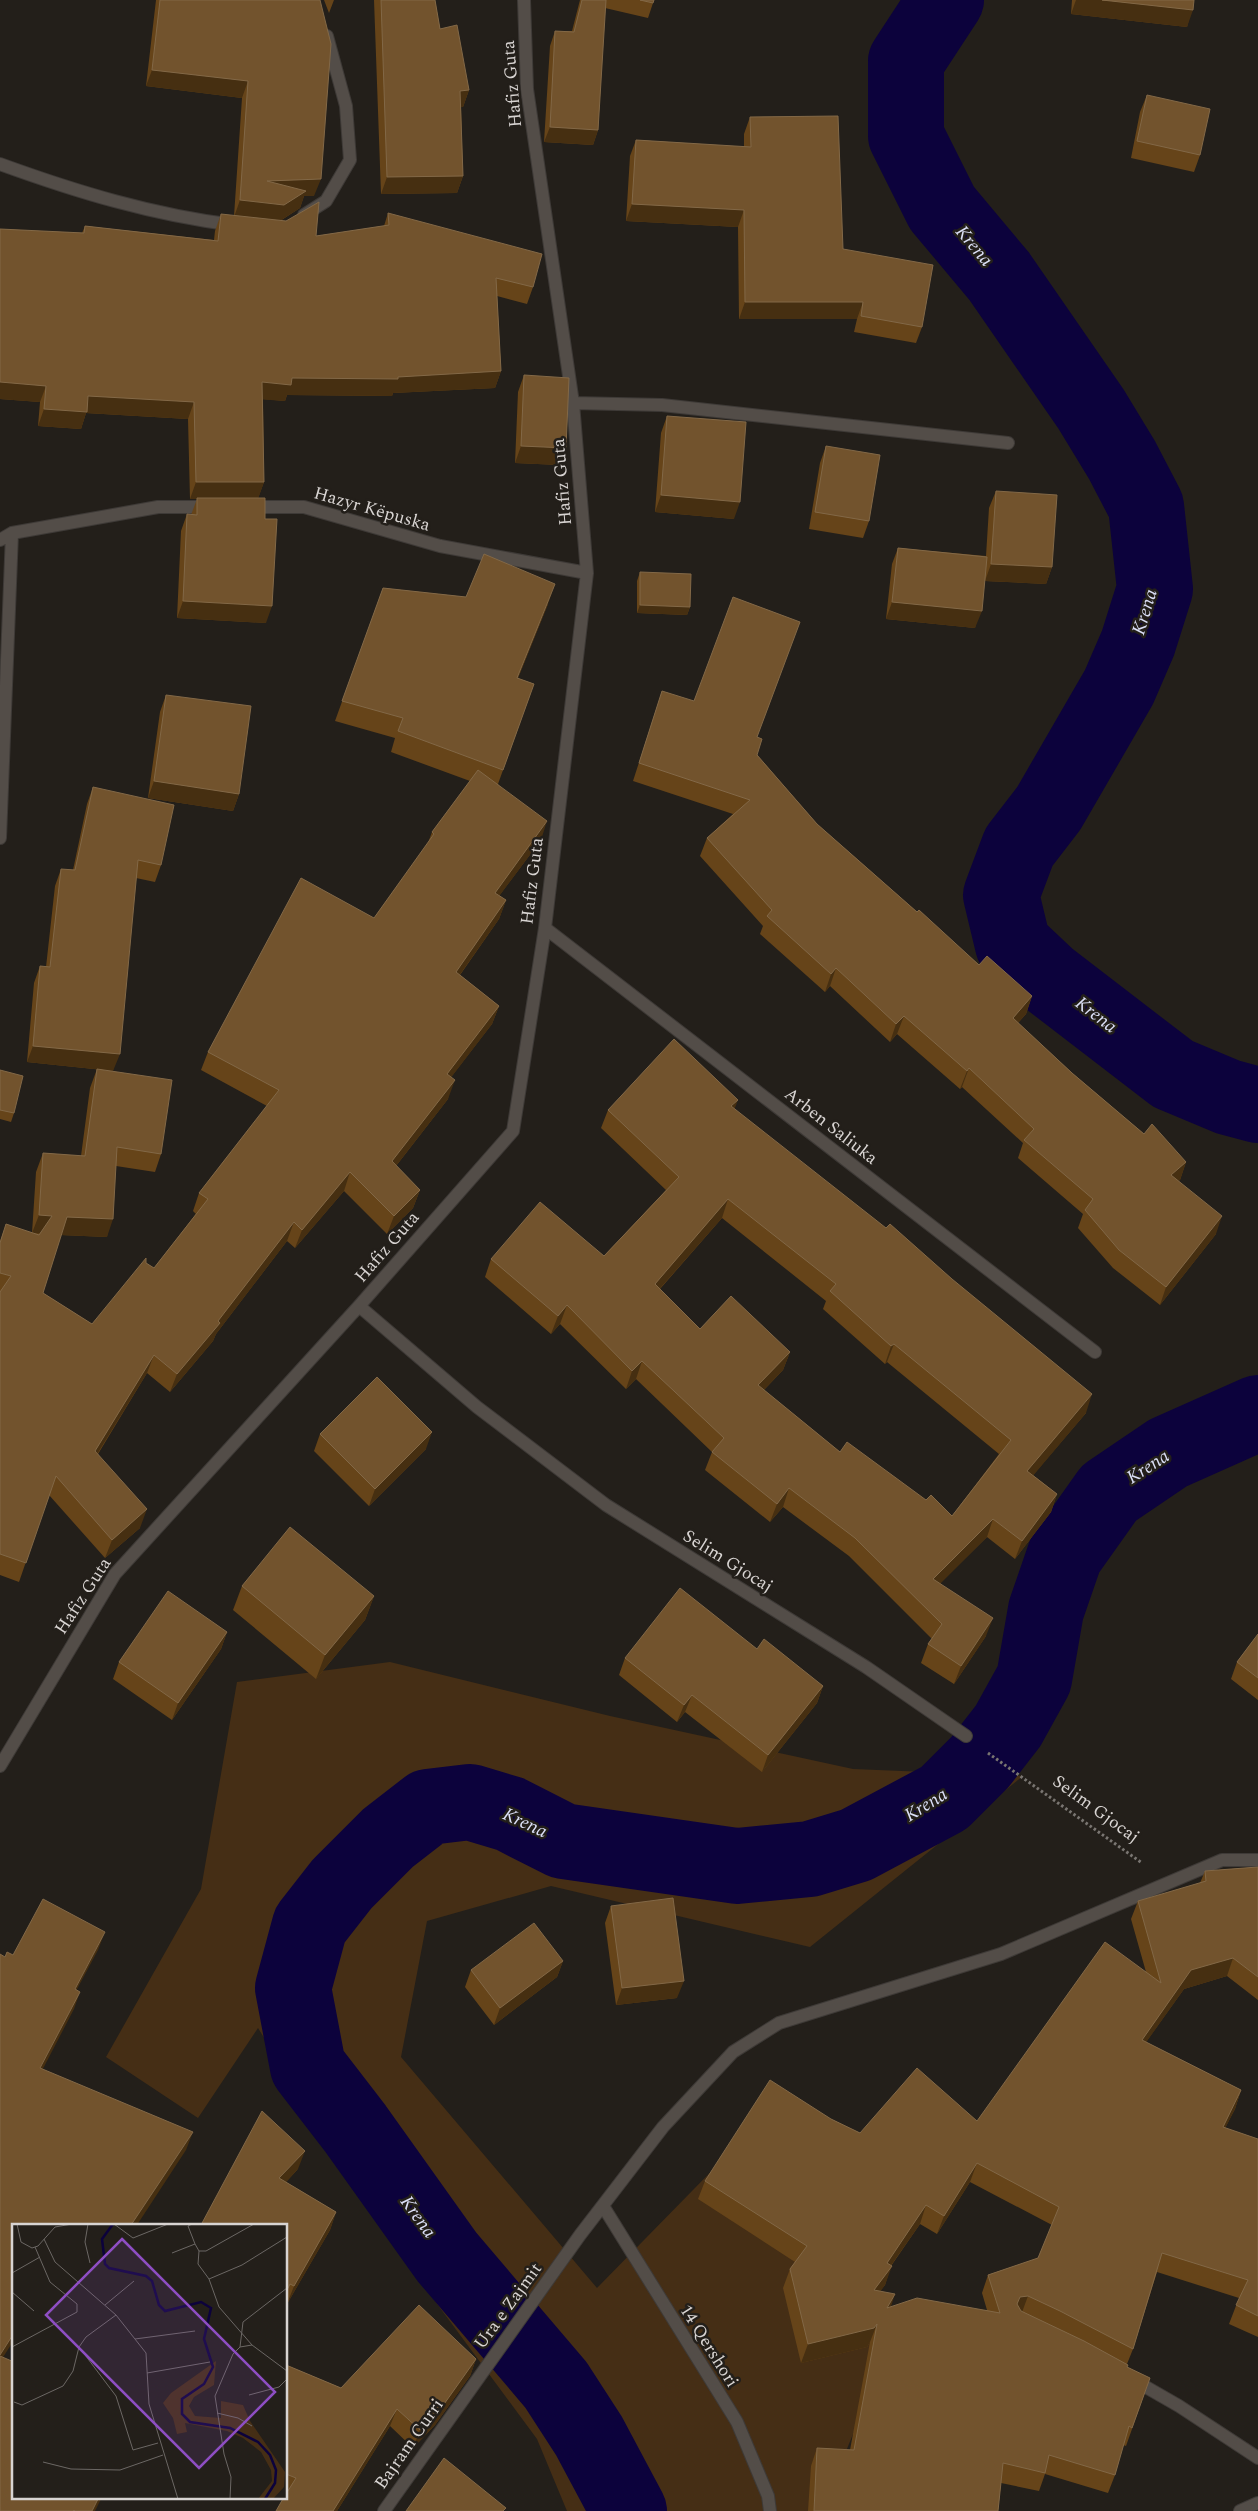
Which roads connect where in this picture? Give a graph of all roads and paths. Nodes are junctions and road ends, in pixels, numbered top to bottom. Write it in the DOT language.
graph roads {
  1 [pos="524,0"];
  2 [pos="322,19"];
  3 [pos="0,164"];
  4 [pos="295,221"];
  5 [pos="251,227"];
  6 [pos="573,403"];
  7 [pos="1008,443"];
  8 [pos="12,533"];
  9 [pos="0,540"];
  10 [pos="587,574"];
  11 [pos="0,838"];
  12 [pos="545,928"];
  13 [pos="359,1306"];
  14 [pos="1096,1352"];
  15 [pos="477,1406"];
  16 [pos="966,1736"];
  17 [pos="1003,1764"];
  18 [pos="0,1766"];
  19 [pos="1258,1860"];
  20 [pos="1169,1883"];
  21 [pos="603,2206"];
  22 [pos="1122,2374"];
  23 [pos="463,2397"];
  24 [pos="1258,2458"];
  25 [pos="1258,2502"];
  26 [pos="384,2511"];
  27 [pos="770,2511"];
  28 [pos="1240,2511"];
  1 -- 6 [label="street, Hafiz Guta"];
  2 -- 4 [label="street"];
  3 -- 5 [label="street"];
  6 -- 7 [label="street"];
  6 -- 10 [label="street, Hafiz Guta"];
  8 -- 9 [label="street, Hazyr Këpuska"];
  8 -- 10 [label="street, Hazyr Këpuska"];
  8 -- 11 [label="street"];
  10 -- 12 [label="street, Hafiz Guta"];
  12 -- 13 [label="street, Hafiz Guta"];
  12 -- 14 [label="street, Arben Saliuka"];
  13 -- 15 [label="street, Hafiz Guta"];
  13 -- 18 [label="street, Hafiz Guta"];
  15 -- 16 [label="street, Selim Gjocaj"];
  17 -- 20 [label="path, Selim Gjocaj"];
  19 -- 20 [label="street, Ura e Zajmit"];
  20 -- 21 [label="street, Ura e Zajmit"];
  21 -- 23 [label="street, Ura e Zajmit"];
  21 -- 27 [label="street, 14 Qershori"];
  22 -- 24 [label="street"];
  23 -- 26 [label="street, Bajram Curri"];
  25 -- 28 [label="street"];
}
